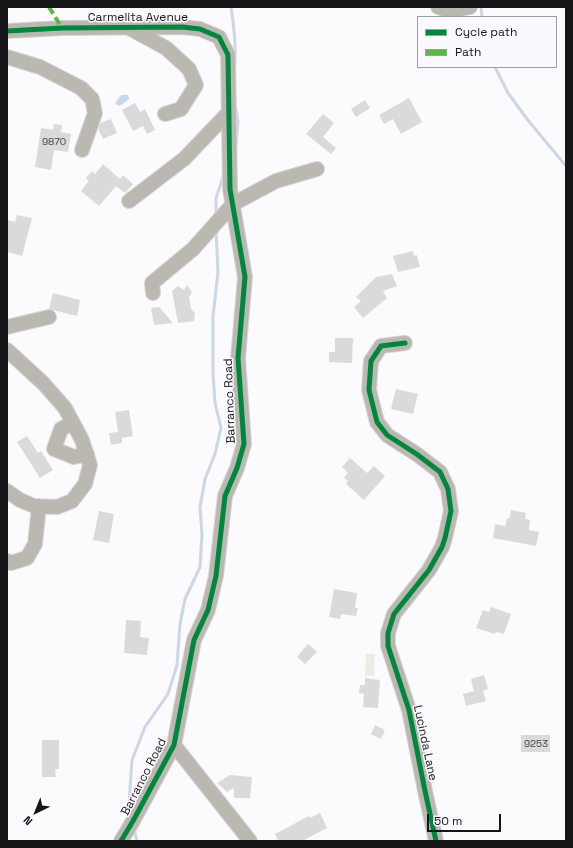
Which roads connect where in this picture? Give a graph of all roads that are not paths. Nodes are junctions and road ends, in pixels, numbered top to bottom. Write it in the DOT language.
graph roads {
  1 [pos="438,7"];
  2 [pos="470,7"];
  3 [pos="127,27"];
  4 [pos="7,31"];
  5 [pos="219,37"];
  6 [pos="7,57"];
  7 [pos="229,112"];
  8 [pos="165,114"];
  9 [pos="82,150"];
  10 [pos="317,169"];
  11 [pos="129,201"];
  12 [pos="233,204"];
  13 [pos="153,293"];
  14 [pos="49,317"];
  15 [pos="7,327"];
  16 [pos="405,343"];
  17 [pos="7,350"];
  18 [pos="73,423"];
  19 [pos="87,454"];
  20 [pos="7,491"];
  21 [pos="39,506"];
  22 [pos="7,561"];
  23 [pos="174,745"];
  24 [pos="121,841"];
  25 [pos="250,841"];
  26 [pos="436,841"];
  1 -- 2 [label="street"];
  3 -- 4 [label="street, Carmelita Avenue"];
  3 -- 5 [label="street, Carmelita Avenue"];
  3 -- 8 [label="street"];
  5 -- 7 [label="street, Barranco Road"];
  6 -- 9 [label="street"];
  7 -- 11 [label="street"];
  7 -- 12 [label="street, Barranco Road"];
  10 -- 12 [label="street"];
  12 -- 13 [label="street"];
  12 -- 23 [label="street, Barranco Road"];
  14 -- 15 [label="street"];
  16 -- 26 [label="street, Lucinda Lane"];
  17 -- 18 [label="street"];
  18 -- 19 [label="street"];
  18 -- 19 [label="street"];
  19 -- 21 [label="street"];
  20 -- 21 [label="street"];
  21 -- 22 [label="street"];
  23 -- 24 [label="street, Barranco Road"];
  23 -- 25 [label="street"];
}
